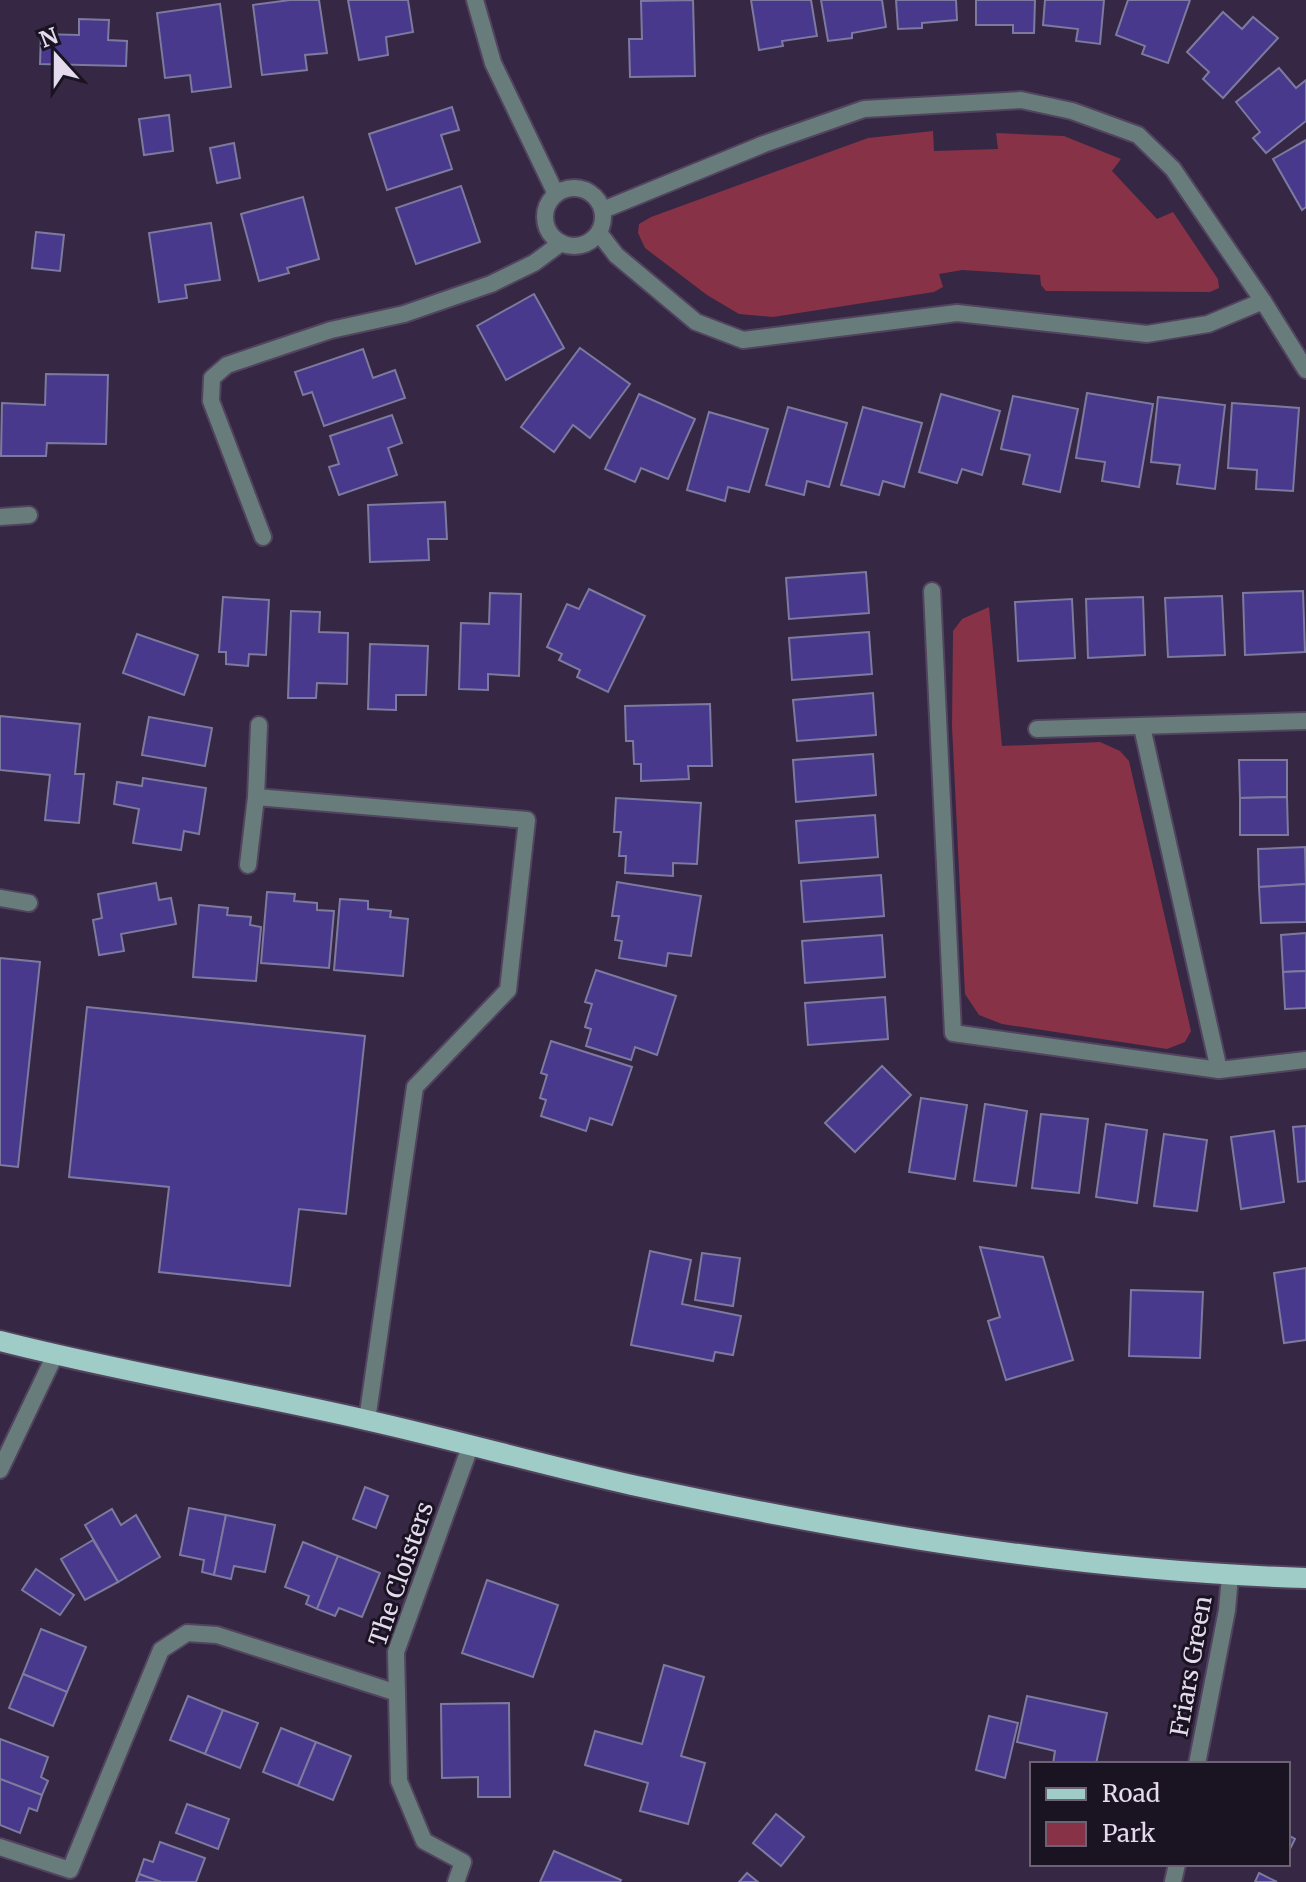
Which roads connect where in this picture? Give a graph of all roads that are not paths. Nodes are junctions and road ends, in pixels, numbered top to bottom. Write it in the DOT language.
graph roads {
  1 [pos="475,0"];
  2 [pos="556,194"];
  3 [pos="603,210"];
  4 [pos="599,233"];
  5 [pos="561,243"];
  6 [pos="1263,301"];
  7 [pos="1306,370"];
  8 [pos="29,515"];
  9 [pos="0,517"];
  10 [pos="263,537"];
  11 [pos="932,591"];
  12 [pos="1306,721"];
  13 [pos="259,725"];
  14 [pos="1142,727"];
  15 [pos="1037,729"];
  16 [pos="256,797"];
  17 [pos="248,865"];
  18 [pos="0,898"];
  19 [pos="29,903"];
  20 [pos="1306,1060"];
  21 [pos="1219,1070"];
  22 [pos="0,1341"];
  23 [pos="55,1355"];
  24 [pos="367,1420"];
  25 [pos="470,1447"];
  26 [pos="0,1470"];
  27 [pos="1230,1576"];
  28 [pos="1306,1578"];
  29 [pos="397,1693"];
  30 [pos="1197,1762"];
  31 [pos="0,1847"];
  32 [pos="456,1882"];
  1 -- 2 [label="street"];
  2 -- 3 [label="street"];
  2 -- 5 [label="street"];
  3 -- 4 [label="street"];
  3 -- 6 [label="street"];
  4 -- 5 [label="street"];
  4 -- 6 [label="street"];
  5 -- 10 [label="street"];
  6 -- 7 [label="street"];
  8 -- 9 [label="street"];
  11 -- 21 [label="street"];
  12 -- 14 [label="street"];
  13 -- 16 [label="street"];
  14 -- 15 [label="street"];
  14 -- 21 [label="street"];
  16 -- 17 [label="street"];
  16 -- 24 [label="street"];
  18 -- 19 [label="street"];
  20 -- 21 [label="street"];
  22 -- 23 [label="main road"];
  23 -- 24 [label="main road"];
  23 -- 26 [label="street"];
  24 -- 25 [label="main road"];
  25 -- 27 [label="main road"];
  25 -- 29 [label="street, The Cloisters"];
  27 -- 28 [label="main road"];
  27 -- 30 [label="street, Friars Green"];
  29 -- 31 [label="street"];
  29 -- 32 [label="street, The Cloisters"];
}
